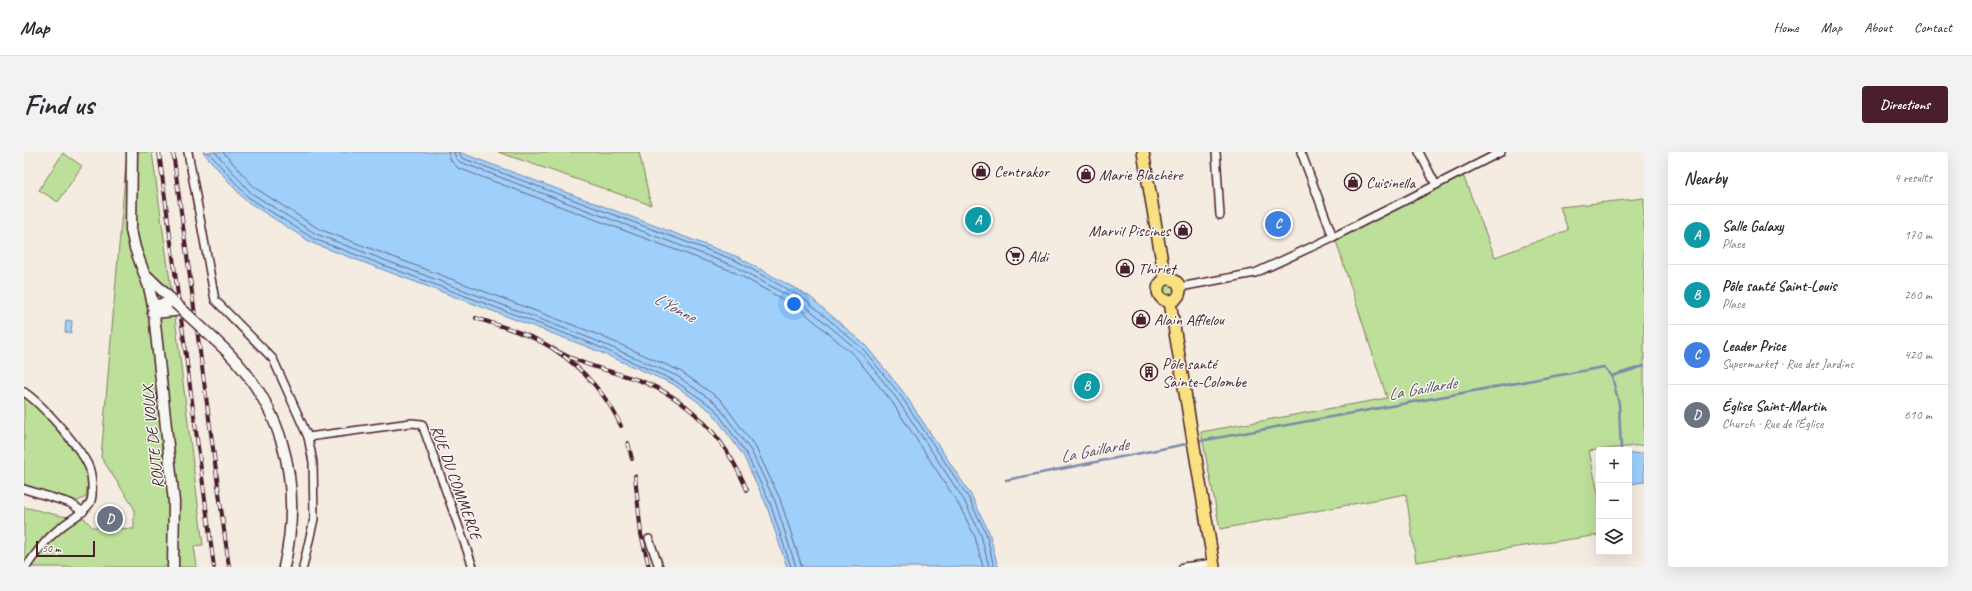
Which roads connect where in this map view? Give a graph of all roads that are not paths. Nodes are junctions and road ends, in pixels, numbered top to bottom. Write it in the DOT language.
graph roads {
  1 [pos="132,152"];
  2 [pos="188,152"];
  3 [pos="1143,152"];
  4 [pos="1216,152"];
  5 [pos="1301,152"];
  6 [pos="1419,152"];
  7 [pos="1500,152"];
  8 [pos="1436,185"];
  9 [pos="1220,215"];
  10 [pos="1333,237"];
  11 [pos="146,275"];
  12 [pos="1166,279"];
  13 [pos="1180,287"];
  14 [pos="1170,302"];
  15 [pos="153,309"];
  16 [pos="178,309"];
  17 [pos="24,392"];
  18 [pos="308,438"];
  19 [pos="24,490"];
  20 [pos="83,512"];
  21 [pos="649,539"];
  22 [pos="1214,565"];
  23 [pos="26,567"];
  24 [pos="173,567"];
  25 [pos="284,567"];
  26 [pos="303,567"];
  27 [pos="473,567"];
  28 [pos="659,567"];
  29 [pos="1183,567"];
  1 -- 11 [label="main road"];
  2 -- 18 [label="street"];
  3 -- 12 [label="main road"];
  4 -- 9 [label="street"];
  5 -- 10 [label="street"];
  6 -- 8 [label="street"];
  7 -- 8 [label="street"];
  8 -- 10 [label="street"];
  10 -- 13 [label="street"];
  11 -- 15 [label="main road, ROUTE DE VOULX"];
  11 -- 16 [label="main road"];
  12 -- 13 [label="main road"];
  12 -- 14 [label="main road"];
  13 -- 14 [label="main road"];
  14 -- 22 [label="main road"];
  15 -- 16 [label="main road"];
  15 -- 24 [label="main road, ROUTE DE VOULX"];
  16 -- 25 [label="main road, bridge"];
  17 -- 20 [label="street"];
  18 -- 26 [label="street"];
  18 -- 27 [label="street, RUE DU COMMERCE"];
  19 -- 20 [label="street"];
  20 -- 23 [label="street"];
  21 -- 28 [label="street"];
  22 -- 29 [label="street"];
}
